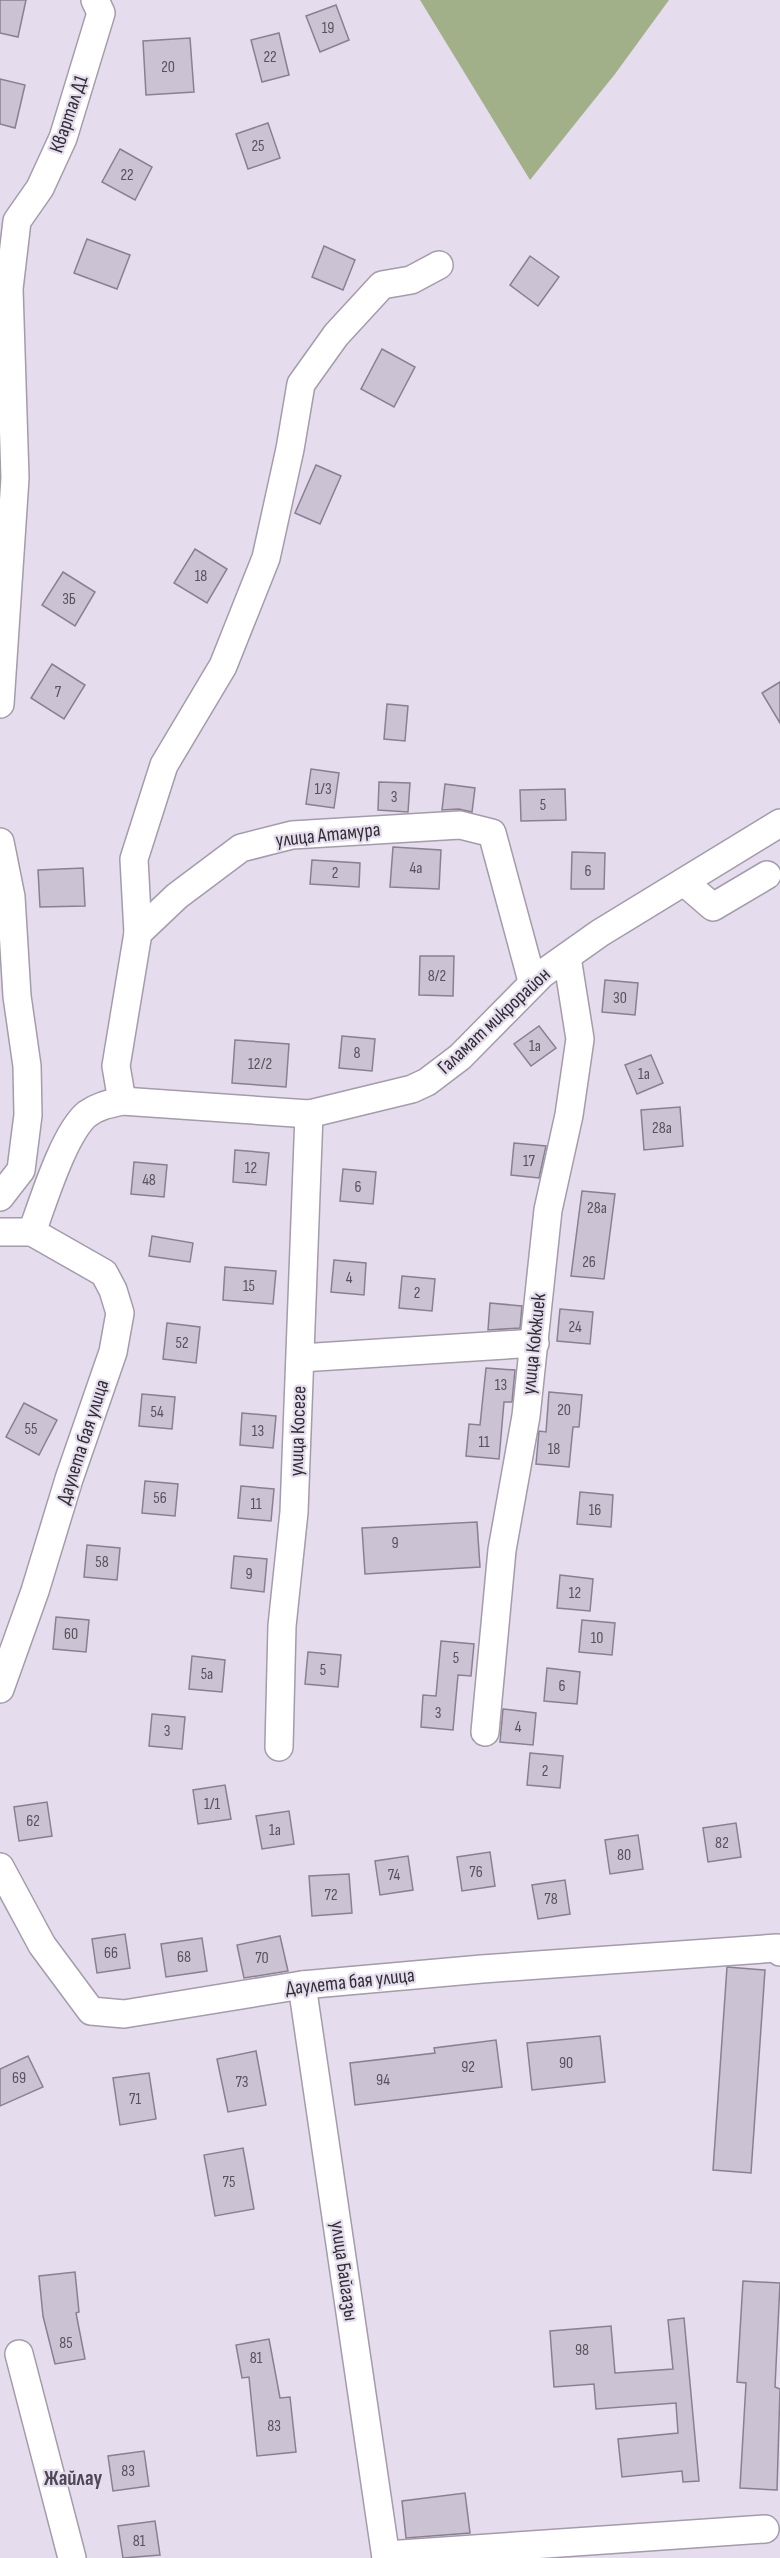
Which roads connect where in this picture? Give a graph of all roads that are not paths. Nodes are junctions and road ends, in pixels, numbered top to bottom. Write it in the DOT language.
graph roads {
  1 [pos="95,0"];
  2 [pos="439,265"];
  3 [pos="0,704"];
  4 [pos="780,823"];
  5 [pos="0,842"];
  6 [pos="767,875"];
  7 [pos="684,882"];
  8 [pos="138,933"];
  9 [pos="567,957"];
  10 [pos="532,981"];
  11 [pos="122,1101"];
  12 [pos="309,1114"];
  13 [pos="0,1197"];
  14 [pos="0,1232"];
  15 [pos="32,1232"];
  16 [pos="535,1343"];
  17 [pos="301,1358"];
  18 [pos="0,1689"];
  19 [pos="485,1732"];
  20 [pos="279,1747"];
  21 [pos="0,1867"];
  22 [pos="780,1952"];
  23 [pos="302,1985"];
  24 [pos="19,2354"];
  25 [pos="765,2529"];
  26 [pos="386,2557"];
  27 [pos="72,2558"];
  1 -- 3 [label="street, Квартал Д1"];
  2 -- 8 [label="street"];
  4 -- 7 [label="street, Галамат микрорайон"];
  5 -- 13 [label="street"];
  6 -- 7 [label="street"];
  7 -- 9 [label="street, Галамат микрорайон"];
  8 -- 10 [label="street, улица Атамура"];
  8 -- 11 [label="street"];
  9 -- 10 [label="street, Галамат микрорайон"];
  9 -- 16 [label="street, улица Кокжиек"];
  10 -- 12 [label="street, Галамат микрорайон"];
  11 -- 12 [label="street, Галамат микрорайон"];
  11 -- 15 [label="street, Галамат микрорайон"];
  12 -- 17 [label="street, улица Косеге"];
  14 -- 15 [label="street"];
  15 -- 18 [label="street, Даулета бая улица"];
  16 -- 17 [label="street"];
  16 -- 19 [label="street, улица Кокжиек"];
  17 -- 20 [label="street, улица Косеге"];
  21 -- 23 [label="street, Даулета бая улица"];
  22 -- 23 [label="street, Даулета бая улица"];
  23 -- 26 [label="street, улица Байгазы"];
  24 -- 27 [label="street"];
  25 -- 26 [label="street"];
}
